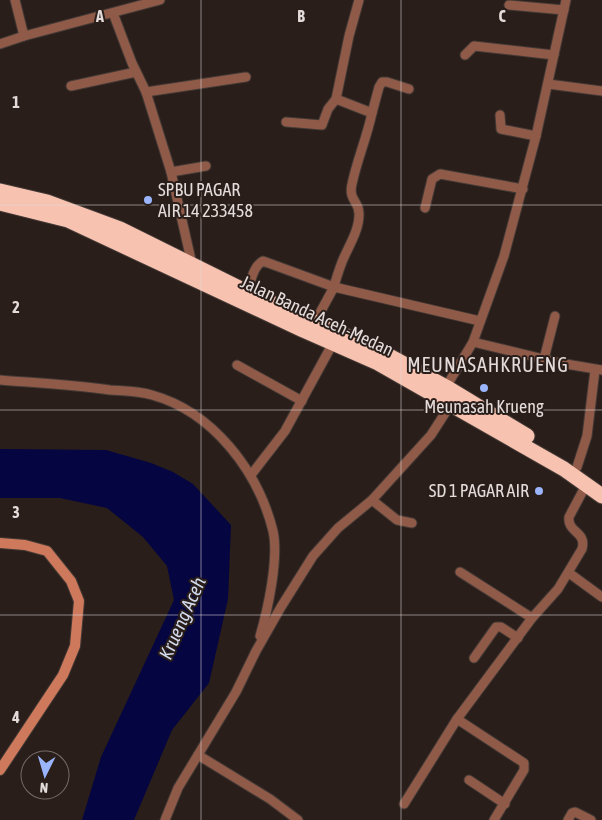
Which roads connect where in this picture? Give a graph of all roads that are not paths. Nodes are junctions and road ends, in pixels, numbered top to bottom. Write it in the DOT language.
graph roads {
  1 [pos="15,0"];
  2 [pos="160,0"];
  3 [pos="359,0"];
  4 [pos="566,0"];
  5 [pos="509,5"];
  6 [pos="564,10"];
  7 [pos="113,13"];
  8 [pos="24,36"];
  9 [pos="0,44"];
  10 [pos="465,55"];
  11 [pos="554,55"];
  12 [pos="136,72"];
  13 [pos="246,77"];
  14 [pos="548,84"];
  15 [pos="71,86"];
  16 [pos="409,89"];
  17 [pos="602,91"];
  18 [pos="146,92"];
  19 [pos="336,99"];
  20 [pos="372,114"];
  21 [pos="500,115"];
  22 [pos="286,122"];
  23 [pos="536,136"];
  24 [pos="206,166"];
  25 [pos="171,172"];
  26 [pos="523,189"];
  27 [pos="0,191"];
  28 [pos="0,203"];
  29 [pos="425,208"];
  30 [pos="192,264"];
  31 [pos="334,287"];
  32 [pos="245,297"];
  33 [pos="556,316"];
  34 [pos="480,321"];
  35 [pos="315,322"];
  36 [pos="473,342"];
  37 [pos="333,343"];
  38 [pos="544,359"];
  39 [pos="237,364"];
  40 [pos="599,370"];
  41 [pos="0,380"];
  42 [pos="446,387"];
  43 [pos="302,401"];
  44 [pos="451,404"];
  45 [pos="577,467"];
  46 [pos="251,475"];
  47 [pos="602,483"];
  48 [pos="586,485"];
  49 [pos="602,496"];
  50 [pos="372,500"];
  51 [pos="412,523"];
  52 [pos="0,544"];
  53 [pos="460,572"];
  54 [pos="568,573"];
  55 [pos="602,597"];
  56 [pos="532,618"];
  57 [pos="518,638"];
  58 [pos="256,650"];
  59 [pos="474,658"];
  60 [pos="457,719"];
  61 [pos="198,755"];
  62 [pos="0,770"];
  63 [pos="469,780"];
  64 [pos="404,804"];
  65 [pos="505,804"];
  66 [pos="165,820"];
  67 [pos="298,820"];
  68 [pos="494,820"];
  69 [pos="568,820"];
  70 [pos="591,820"];
  1 -- 8 [label="street"];
  2 -- 7 [label="street"];
  3 -- 19 [label="street"];
  4 -- 6 [label="street"];
  5 -- 6 [label="street"];
  6 -- 11 [label="street"];
  7 -- 8 [label="street"];
  7 -- 12 [label="street"];
  8 -- 9 [label="street"];
  10 -- 11 [label="street"];
  11 -- 14 [label="street"];
  12 -- 15 [label="street"];
  12 -- 18 [label="street"];
  13 -- 18 [label="street"];
  14 -- 17 [label="street"];
  14 -- 23 [label="street"];
  16 -- 20 [label="street"];
  18 -- 25 [label="street"];
  19 -- 20 [label="street"];
  19 -- 22 [label="street"];
  20 -- 31 [label="street"];
  21 -- 23 [label="street"];
  23 -- 26 [label="street"];
  24 -- 25 [label="street"];
  25 -- 30 [label="street"];
  26 -- 29 [label="street"];
  26 -- 34 [label="street"];
  27 -- 30 [label="highway, Jalan Banda Aceh-Medan"];
  28 -- 32 [label="highway, Jalan Banda Aceh-Medan"];
  30 -- 32 [label="highway, Jalan Banda Aceh-Medan"];
  31 -- 32 [label="street"];
  31 -- 34 [label="street"];
  31 -- 35 [label="street"];
  32 -- 35 [label="highway, Jalan Banda Aceh-Medan"];
  32 -- 37 [label="highway, Jalan Banda Aceh-Medan"];
  33 -- 38 [label="street"];
  34 -- 36 [label="street"];
  35 -- 42 [label="highway, Jalan Banda Aceh-Medan"];
  36 -- 38 [label="street"];
  36 -- 42 [label="street"];
  37 -- 43 [label="street"];
  37 -- 44 [label="highway, Jalan Banda Aceh-Medan"];
  38 -- 40 [label="street"];
  39 -- 43 [label="street"];
  40 -- 45 [label="street"];
  41 -- 46 [label="street"];
  42 -- 45 [label="highway, Jalan Banda Aceh-Medan"];
  43 -- 46 [label="street"];
  44 -- 48 [label="highway, Jalan Banda Aceh-Medan"];
  44 -- 50 [label="street"];
  45 -- 47 [label="highway, Jalan Banda Aceh-Medan"];
  46 -- 58 [label="street"];
  48 -- 49 [label="highway, Jalan Banda Aceh-Medan"];
  48 -- 54 [label="street"];
  50 -- 51 [label="street"];
  50 -- 58 [label="street"];
  52 -- 62 [label="street"];
  53 -- 56 [label="street"];
  54 -- 55 [label="street"];
  54 -- 56 [label="street"];
  56 -- 57 [label="street"];
  57 -- 59 [label="street"];
  57 -- 60 [label="street"];
  58 -- 61 [label="street"];
  60 -- 64 [label="street"];
  60 -- 65 [label="street"];
  61 -- 66 [label="street"];
  61 -- 67 [label="street"];
  63 -- 65 [label="street"];
  65 -- 68 [label="street"];
  69 -- 70 [label="street"];
}
